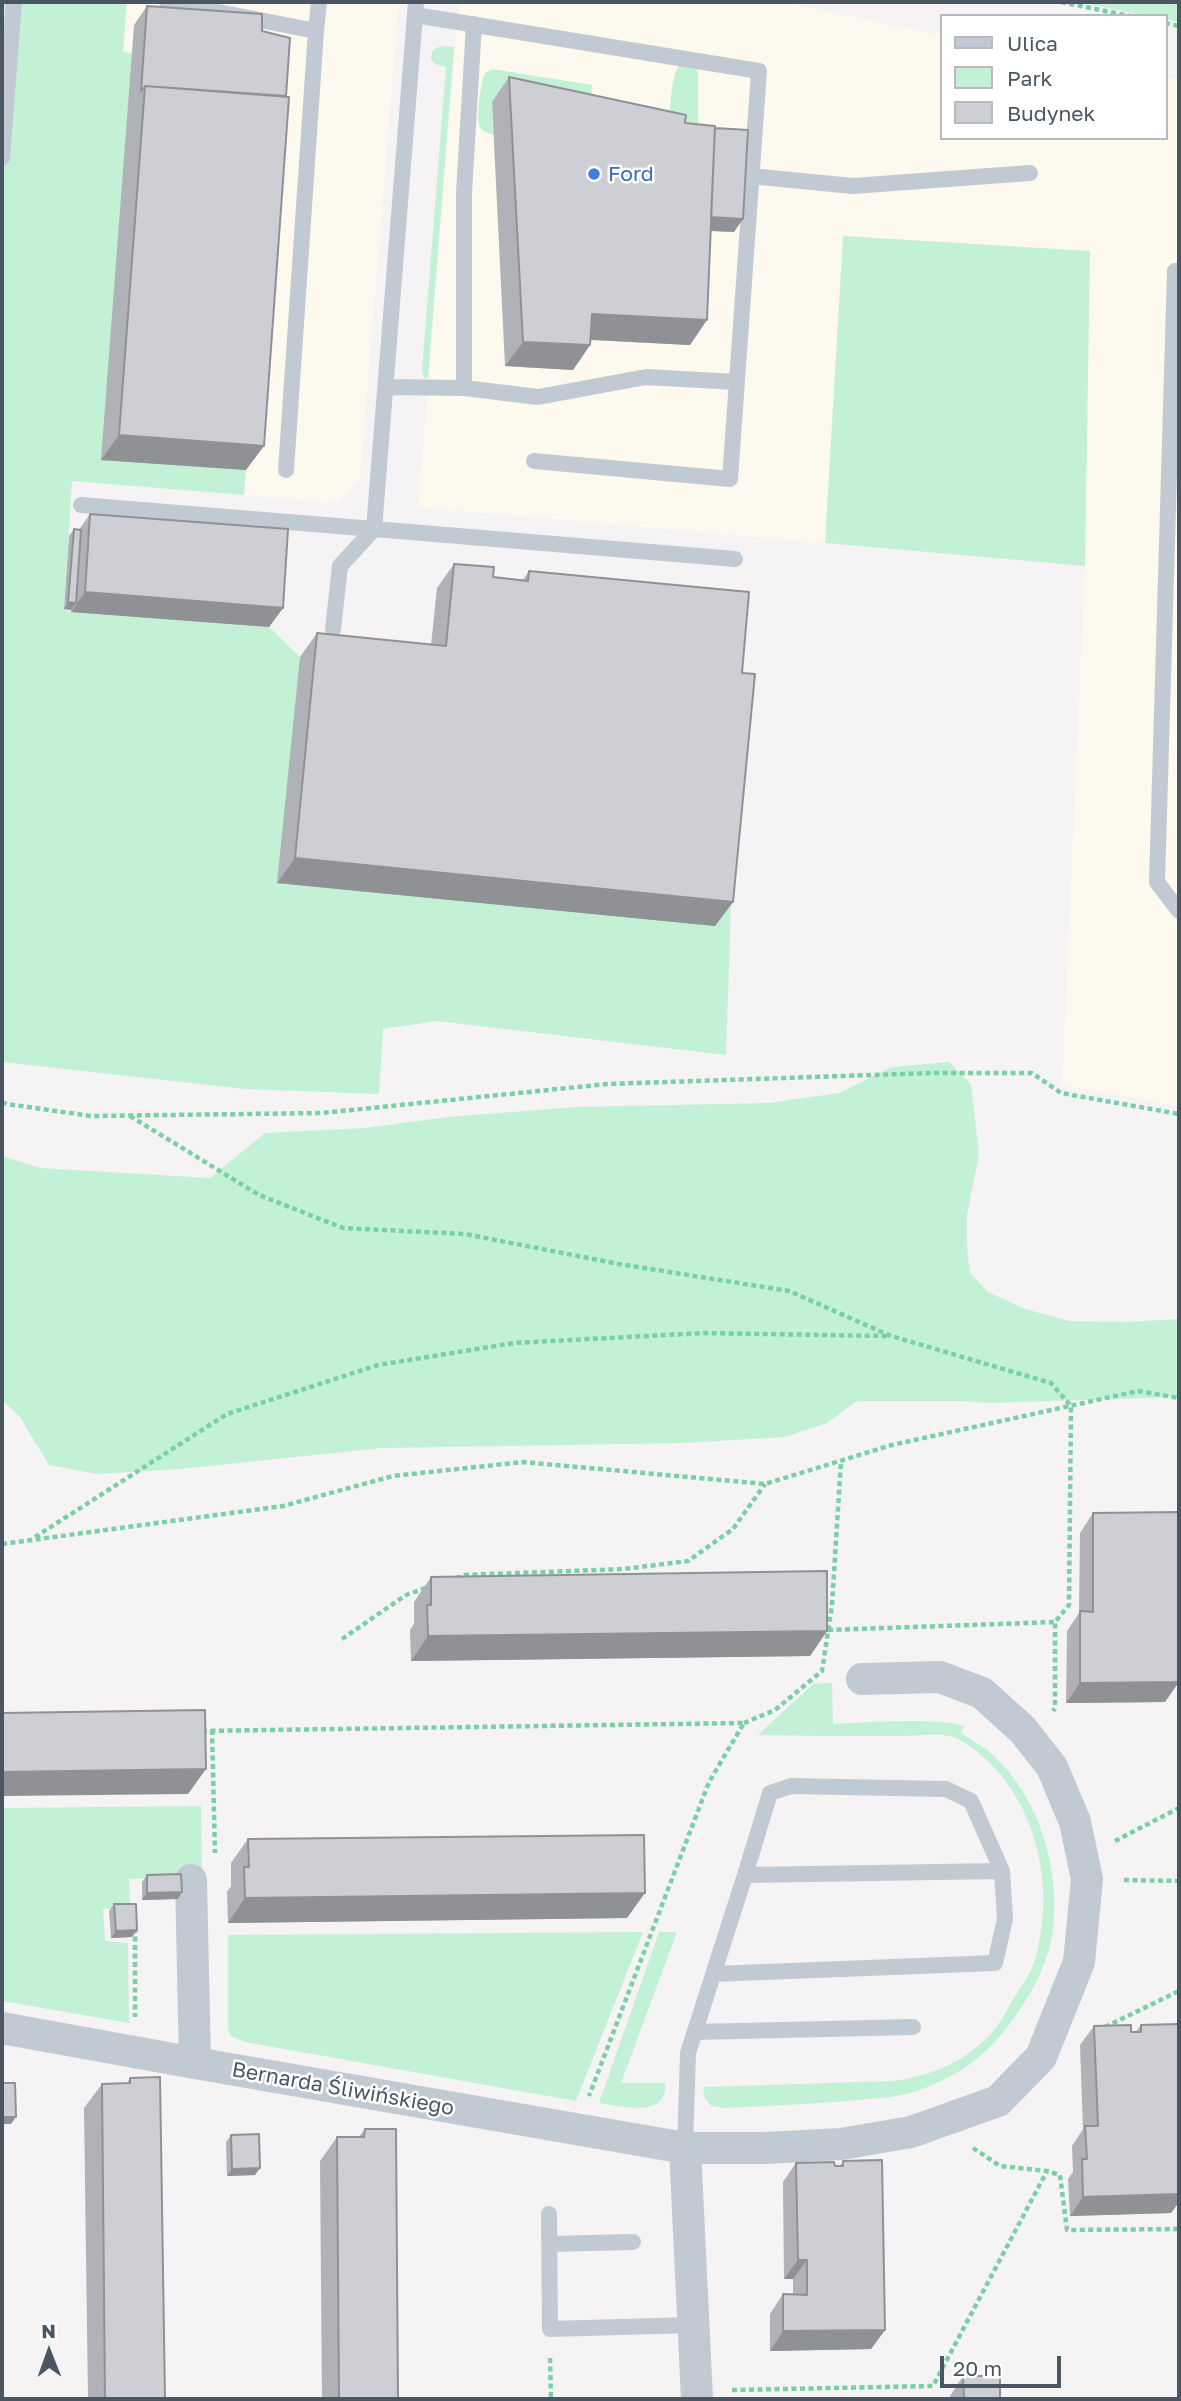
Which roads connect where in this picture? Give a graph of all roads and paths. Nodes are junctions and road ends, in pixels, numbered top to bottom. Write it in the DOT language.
graph roads {
  1 [pos="14,2"];
  2 [pos="167,2"];
  3 [pos="319,2"];
  4 [pos="1061,2"];
  5 [pos="416,8"];
  6 [pos="1120,14"];
  7 [pos="474,24"];
  8 [pos="316,31"];
  9 [pos="2,158"];
  10 [pos="1030,173"];
  11 [pos="750,176"];
  12 [pos="1179,271"];
  13 [pos="736,383"];
  14 [pos="386,387"];
  15 [pos="464,388"];
  16 [pos="534,461"];
  17 [pos="286,470"];
  18 [pos="81,505"];
  19 [pos="374,529"];
  20 [pos="735,559"];
  21 [pos="333,629"];
  22 [pos="1179,911"];
  23 [pos="2,1102"];
  24 [pos="1179,1114"];
  25 [pos="130,1116"];
  26 [pos="891,1336"];
  27 [pos="1179,1398"];
  28 [pos="1071,1406"];
  29 [pos="841,1461"];
  30 [pos="765,1484"];
  31 [pos="31,1540"];
  32 [pos="2,1544"];
  33 [pos="453,1579"];
  34 [pos="429,1587"];
  35 [pos="1055,1622"];
  36 [pos="828,1630"];
  37 [pos="342,1639"];
  38 [pos="862,1679"];
  39 [pos="744,1723"];
  40 [pos="212,1730"];
  41 [pos="199,1731"];
  42 [pos="1028,1737"];
  43 [pos="1179,1808"];
  44 [pos="1085,1869"];
  45 [pos="1002,1871"];
  46 [pos="203,1873"];
  47 [pos="745,1875"];
  48 [pos="1179,1881"];
  49 [pos="134,1916"];
  50 [pos="713,1974"];
  51 [pos="1179,1991"];
  52 [pos="135,2022"];
  53 [pos="913,2026"];
  54 [pos="2,2028"];
  55 [pos="1097,2030"];
  56 [pos="695,2032"];
  57 [pos="195,2063"];
  58 [pos="587,2100"];
  59 [pos="970,2146"];
  60 [pos="685,2148"];
  61 [pos="1047,2171"];
  62 [pos="550,2214"];
  63 [pos="1179,2229"];
  64 [pos="633,2242"];
  65 [pos="550,2244"];
  66 [pos="693,2325"];
  67 [pos="550,2329"];
  68 [pos="696,2395"];
  69 [pos="551,2399"];
  1 -- 9 [label="lane"];
  2 -- 8 [label="lane"];
  3 -- 8 [label="lane"];
  4 -- 6 [label="path"];
  5 -- 7 [label="lane"];
  5 -- 14 [label="lane"];
  7 -- 11 [label="lane"];
  7 -- 15 [label="lane"];
  8 -- 17 [label="lane"];
  10 -- 11 [label="lane"];
  11 -- 13 [label="lane"];
  12 -- 22 [label="lane"];
  13 -- 15 [label="lane"];
  13 -- 16 [label="lane"];
  14 -- 15 [label="lane"];
  14 -- 19 [label="lane"];
  18 -- 19 [label="lane"];
  19 -- 20 [label="lane"];
  19 -- 21 [label="lane"];
  23 -- 25 [label="path"];
  24 -- 25 [label="path"];
  25 -- 26 [label="path"];
  26 -- 28 [label="path"];
  26 -- 31 [label="path"];
  27 -- 28 [label="path"];
  28 -- 29 [label="path"];
  28 -- 35 [label="path"];
  29 -- 30 [label="path"];
  29 -- 36 [label="path"];
  30 -- 31 [label="path"];
  30 -- 33 [label="path"];
  31 -- 32 [label="path"];
  34 -- 37 [label="path"];
  35 -- 36 [label="path"];
  35 -- 42 [label="path"];
  36 -- 39 [label="path"];
  38 -- 42 [label="street, Bernarda Śliwińskiego"];
  39 -- 40 [label="path"];
  39 -- 58 [label="path"];
  40 -- 41 [label="path"];
  40 -- 46 [label="path"];
  42 -- 44 [label="street, Bernarda Śliwińskiego"];
  43 -- 44 [label="path"];
  44 -- 48 [label="path"];
  44 -- 60 [label="street, Bernarda Śliwińskiego"];
  45 -- 47 [label="lane"];
  45 -- 47 [label="lane"];
  45 -- 50 [label="lane"];
  46 -- 57 [label="street"];
  47 -- 50 [label="lane"];
  49 -- 52 [label="path"];
  50 -- 56 [label="lane"];
  51 -- 55 [label="path"];
  53 -- 56 [label="lane"];
  54 -- 57 [label="street, Bernarda Śliwińskiego"];
  56 -- 60 [label="lane"];
  57 -- 60 [label="street, Bernarda Śliwińskiego"];
  59 -- 61 [label="path"];
  60 -- 66 [label="street"];
  61 -- 63 [label="path"];
  61 -- 68 [label="path"];
  62 -- 65 [label="lane"];
  64 -- 65 [label="lane"];
  65 -- 67 [label="lane"];
  66 -- 67 [label="lane"];
  66 -- 68 [label="street"];
  67 -- 69 [label="path"];
}
